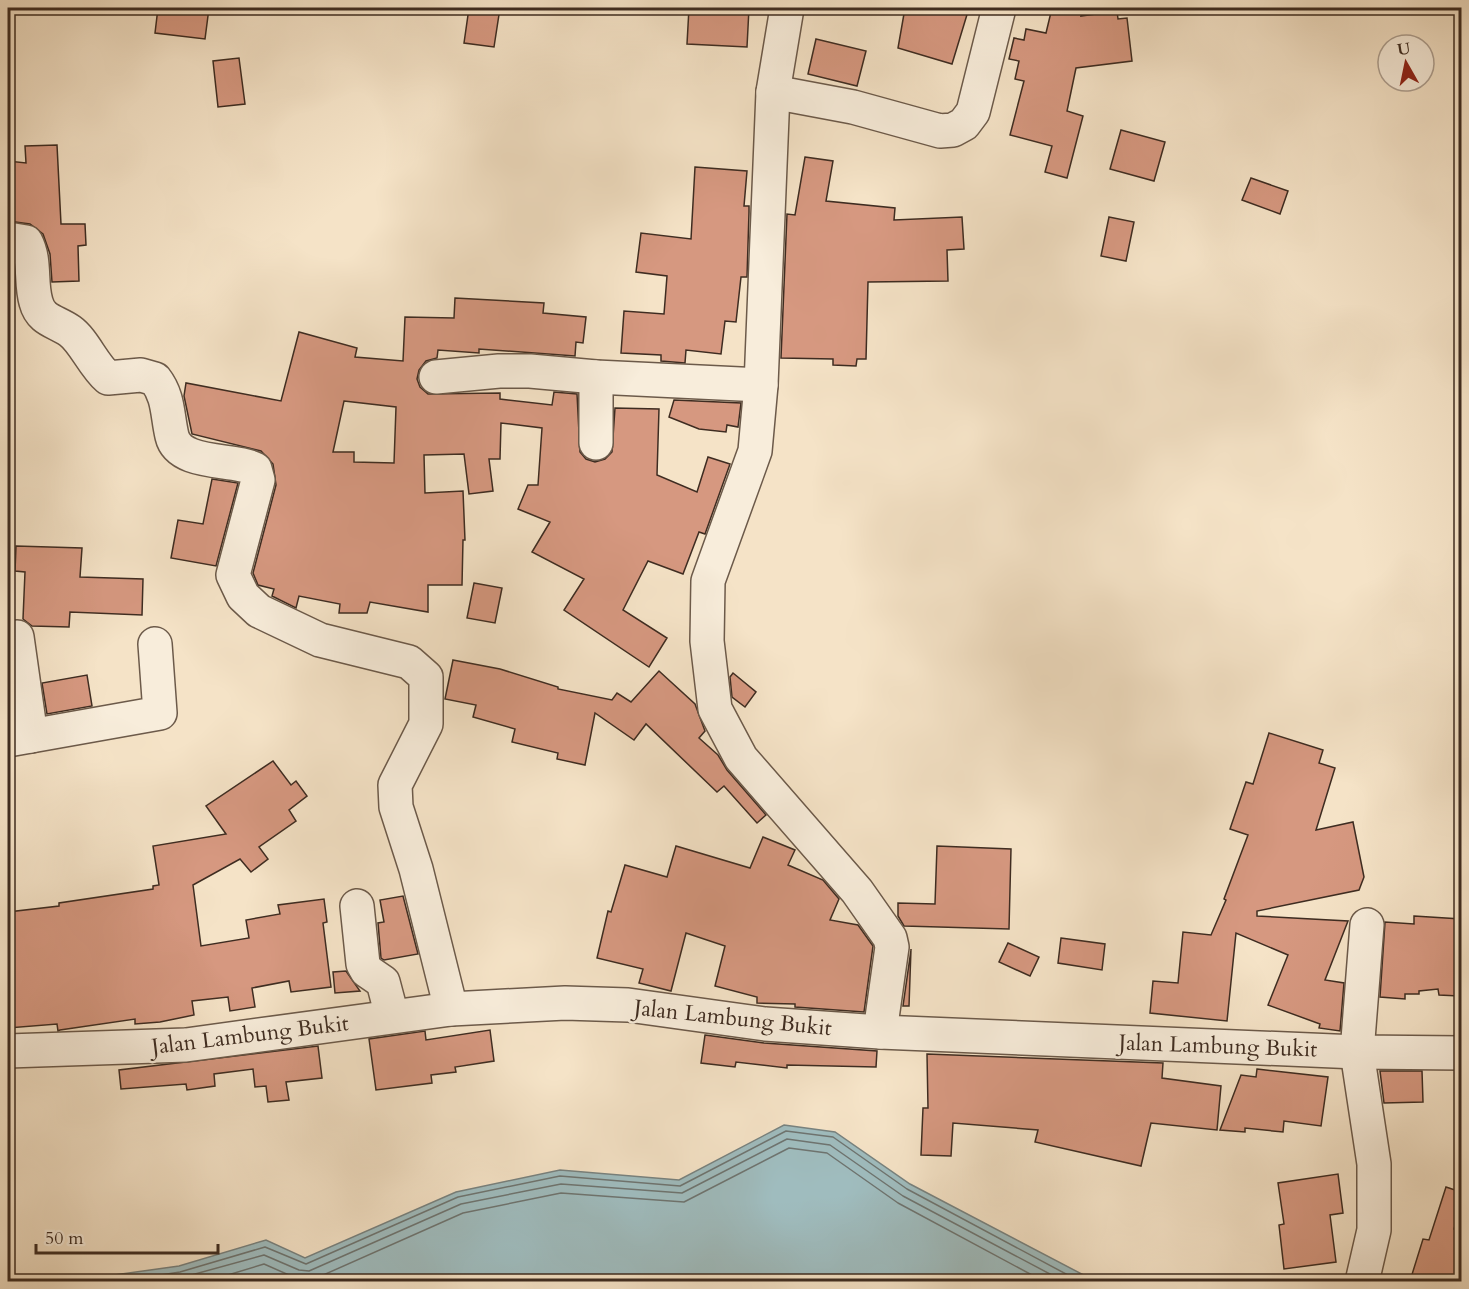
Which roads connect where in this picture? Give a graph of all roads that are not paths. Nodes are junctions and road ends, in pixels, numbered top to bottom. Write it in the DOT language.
graph roads {
  1 [pos="786,8"];
  2 [pos="999,8"];
  3 [pos="773,92"];
  4 [pos="8,239"];
  5 [pos="436,377"];
  6 [pos="596,378"];
  7 [pos="760,385"];
  8 [pos="596,443"];
  9 [pos="17,637"];
  10 [pos="155,644"];
  11 [pos="19,738"];
  12 [pos="357,906"];
  13 [pos="1367,925"];
  14 [pos="451,1009"];
  15 [pos="392,1016"];
  16 [pos="880,1032"];
  17 [pos="8,1052"];
  18 [pos="1357,1052"];
  19 [pos="1461,1053"];
  20 [pos="1362,1281"];
  1 -- 3 [label="street"];
  2 -- 3 [label="street"];
  3 -- 7 [label="street"];
  4 -- 14 [label="street"];
  5 -- 6 [label="street"];
  6 -- 7 [label="street"];
  6 -- 8 [label="street"];
  7 -- 16 [label="street"];
  9 -- 11 [label="street"];
  10 -- 11 [label="street"];
  12 -- 15 [label="street"];
  13 -- 18 [label="street"];
  14 -- 15 [label="street, Jalan Lambung Bukit"];
  14 -- 16 [label="street, Jalan Lambung Bukit"];
  15 -- 17 [label="street, Jalan Lambung Bukit"];
  16 -- 18 [label="street, Jalan Lambung Bukit"];
  18 -- 19 [label="street, Jalan Lambung Bukit"];
  18 -- 20 [label="street"];
}
